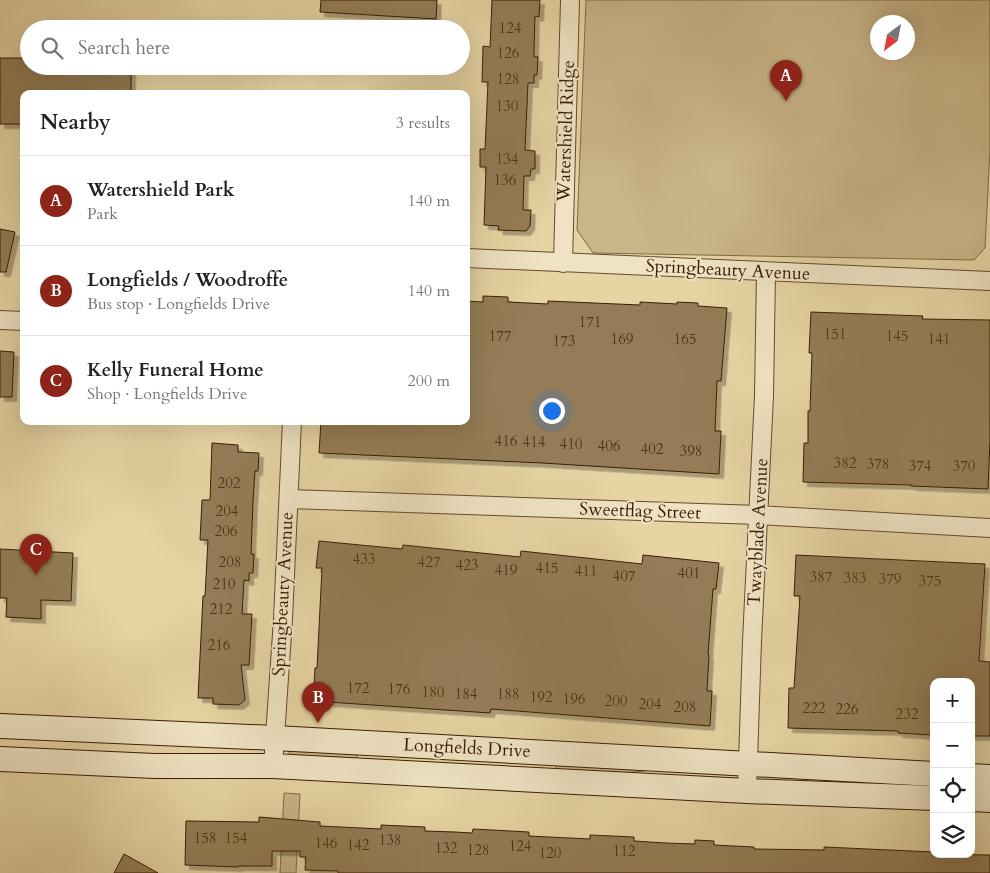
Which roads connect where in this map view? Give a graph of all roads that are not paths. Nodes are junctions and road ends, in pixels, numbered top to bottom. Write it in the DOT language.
graph roads {
  1 [pos="570,0"];
  2 [pos="470,258"];
  3 [pos="562,263"];
  4 [pos="766,272"];
  5 [pos="990,281"];
  6 [pos="0,320"];
  7 [pos="20,321"];
  8 [pos="292,425"];
  9 [pos="289,499"];
  10 [pos="759,515"];
  11 [pos="990,528"];
  12 [pos="0,726"];
  13 [pos="275,738"];
  14 [pos="0,759"];
  15 [pos="749,763"];
  16 [pos="273,766"];
  17 [pos="930,774"];
  18 [pos="975,776"];
  19 [pos="990,777"];
  20 [pos="747,791"];
  21 [pos="930,798"];
  22 [pos="975,799"];
  23 [pos="990,800"];
  1 -- 3 [label="street, Watershield Ridge"];
  2 -- 3 [label="street, Springbeauty Avenue"];
  3 -- 4 [label="street, Springbeauty Avenue"];
  4 -- 5 [label="street, Springbeauty Avenue"];
  4 -- 10 [label="street, Twayblade Avenue"];
  6 -- 7 [label="street"];
  8 -- 9 [label="street, Springbeauty Avenue"];
  9 -- 10 [label="street, Sweetflag Street"];
  9 -- 13 [label="street, Springbeauty Avenue"];
  10 -- 11 [label="street, Sweetflag Street"];
  10 -- 15 [label="street, Twayblade Avenue"];
  12 -- 13 [label="street, Longfields Drive"];
  13 -- 15 [label="street, Longfields Drive"];
  13 -- 16 [label="street, Springbeauty Avenue"];
  14 -- 16 [label="street, Longfields Drive"];
  15 -- 17 [label="street, Longfields Drive"];
  15 -- 20 [label="street, Twayblade Avenue"];
  16 -- 20 [label="street, Longfields Drive"];
  18 -- 19 [label="street"];
  20 -- 21 [label="street, Longfields Drive"];
  22 -- 23 [label="street"];
}
